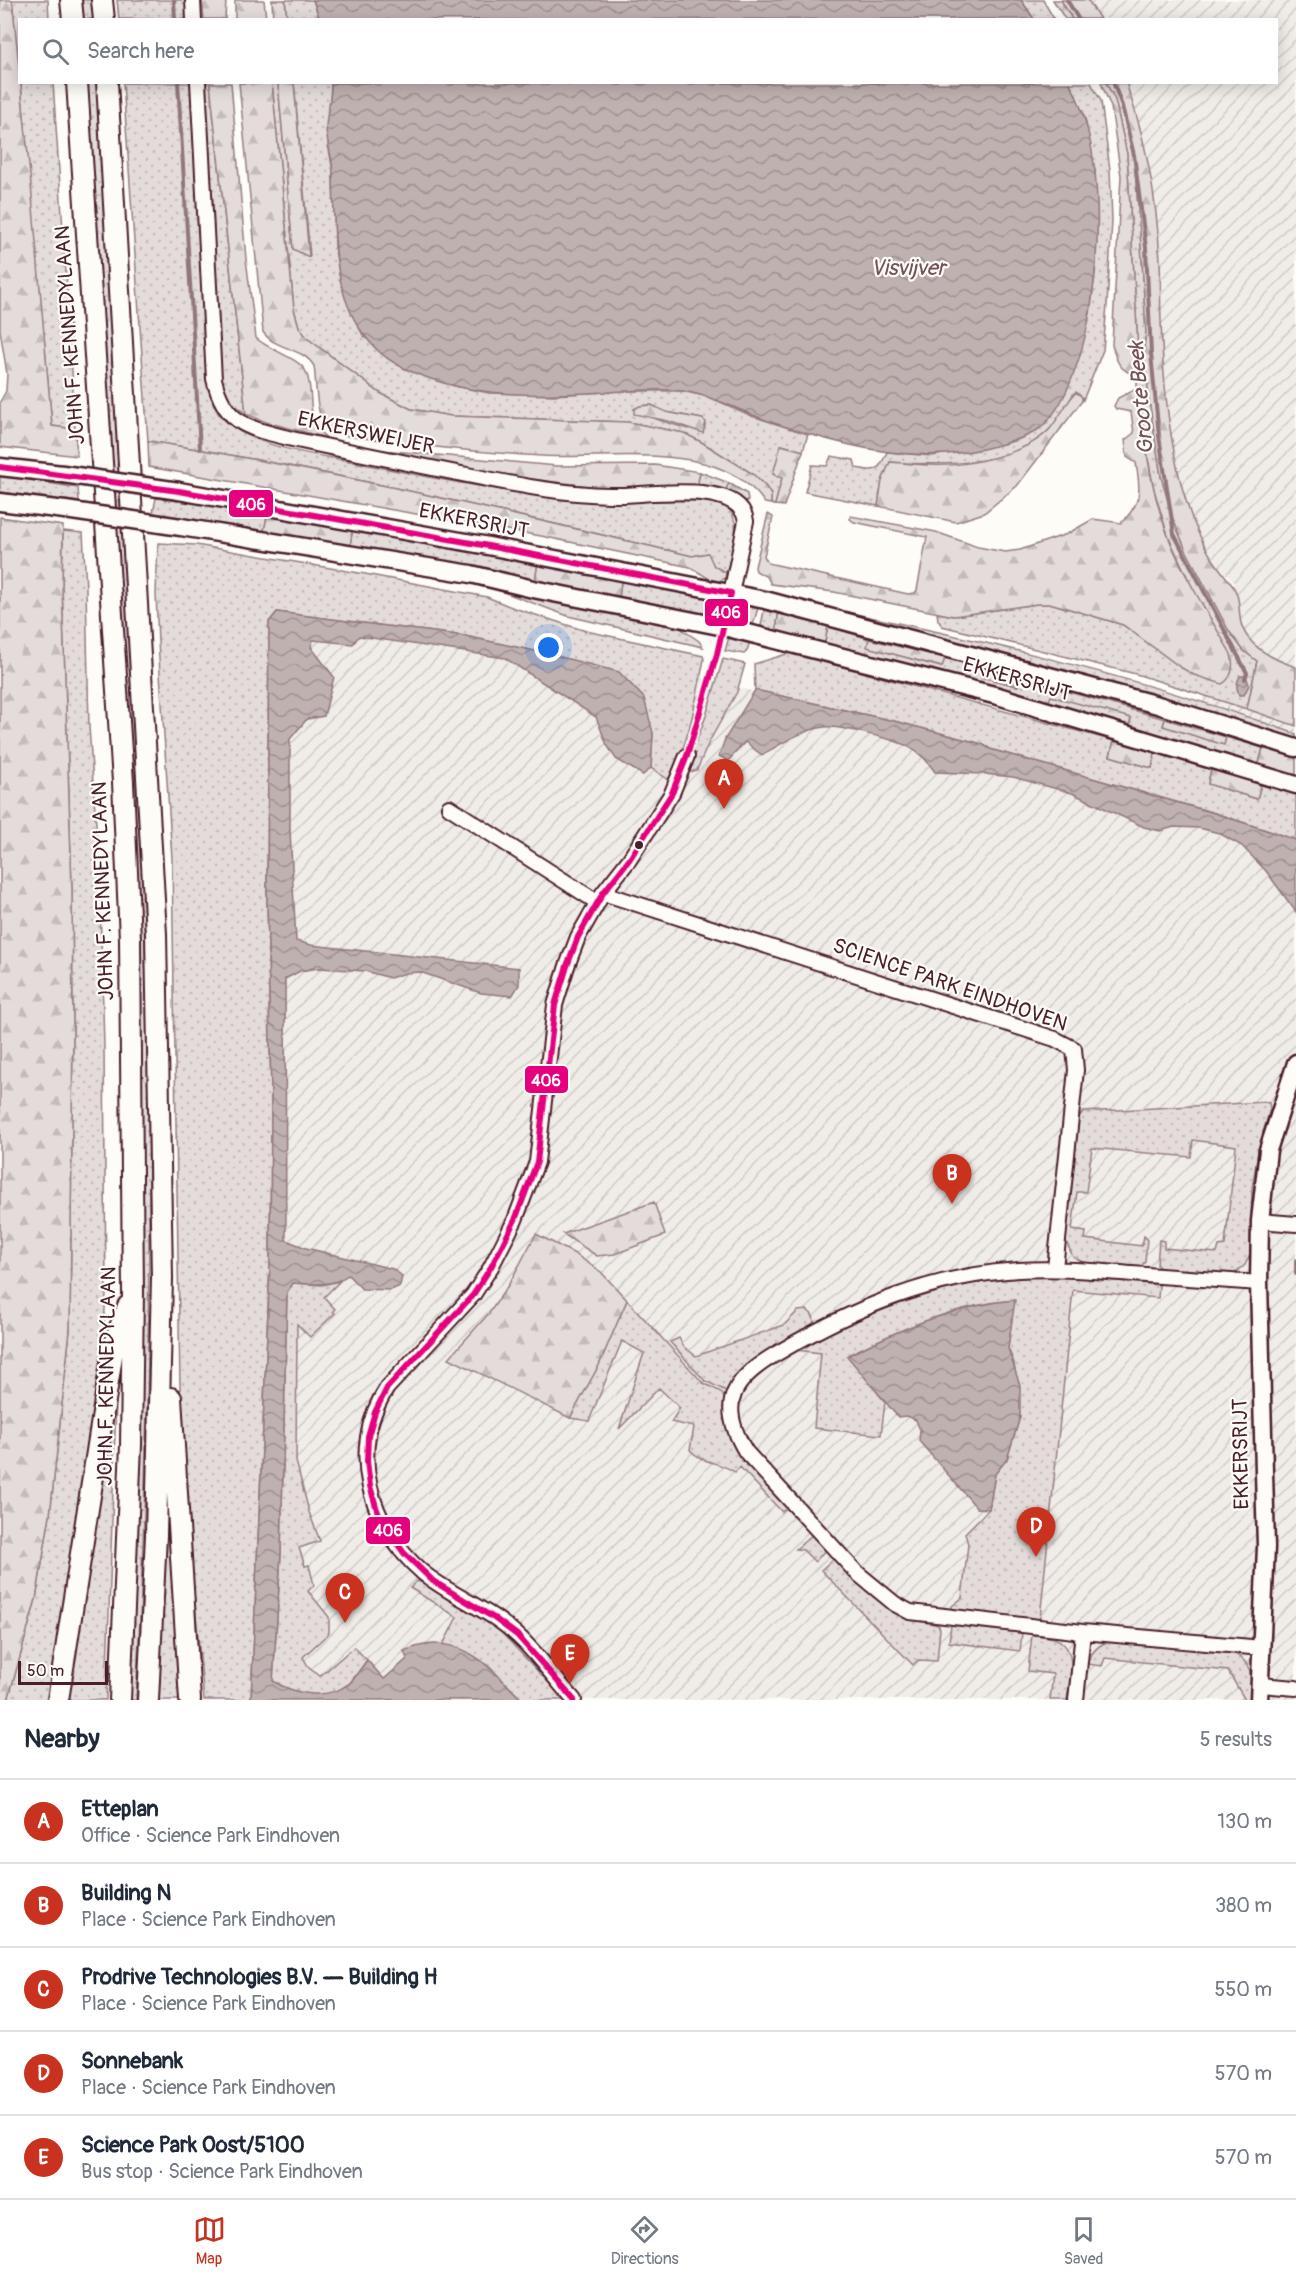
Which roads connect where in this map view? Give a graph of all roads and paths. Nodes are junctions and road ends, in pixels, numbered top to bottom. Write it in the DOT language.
graph roads {
  1 [pos="72,0"];
  2 [pos="102,0"];
  3 [pos="193,0"];
  4 [pos="73,18"];
  5 [pos="104,18"];
  6 [pos="194,18"];
  7 [pos="77,84"];
  8 [pos="107,84"];
  9 [pos="198,84"];
  10 [pos="0,467"];
  11 [pos="0,502"];
  12 [pos="731,593"];
  13 [pos="724,627"];
  14 [pos="1296,748"];
  15 [pos="687,756"];
  16 [pos="1296,784"];
  17 [pos="449,807"];
  18 [pos="600,897"];
  19 [pos="1296,1063"];
  20 [pos="1260,1221"];
  21 [pos="1296,1224"];
  22 [pos="1055,1268"];
  23 [pos="162,1278"];
  24 [pos="1259,1283"];
  25 [pos="133,1292"];
  26 [pos="1083,1632"];
  27 [pos="1262,1648"];
  28 [pos="1296,1688"];
  29 [pos="1259,1693"];
  30 [pos="58,1700"];
  31 [pos="120,1700"];
  32 [pos="148,1700"];
  33 [pos="190,1700"];
  34 [pos="574,1700"];
  35 [pos="1077,1700"];
  1 -- 4 [label="highway"];
  2 -- 5 [label="highway"];
  3 -- 6 [label="street"];
  7 -- 25 [label="highway, JOHN F. KENNEDYLAAN"];
  8 -- 23 [label="highway"];
  9 -- 12 [label="street, EKKERSWEIJER"];
  10 -- 12 [label="main road, EKKERSRIJT, bridge"];
  11 -- 13 [label="main road, EKKERSRIJT, bridge"];
  12 -- 13 [label="street"];
  12 -- 14 [label="main road, EKKERSRIJT"];
  13 -- 16 [label="main road, EKKERSRIJT"];
  15 -- 18 [label="street"];
  17 -- 18 [label="street"];
  18 -- 22 [label="street, SCIENCE PARK EINDHOVEN"];
  18 -- 34 [label="street"];
  19 -- 20 [label="main road, EKKERSRIJT"];
  20 -- 21 [label="street"];
  20 -- 24 [label="main road, EKKERSRIJT"];
  22 -- 24 [label="street"];
  22 -- 26 [label="street"];
  23 -- 32 [label="highway"];
  23 -- 33 [label="highway"];
  24 -- 27 [label="main road, EKKERSRIJT"];
  25 -- 30 [label="highway"];
  25 -- 31 [label="highway, JOHN F. KENNEDYLAAN"];
  26 -- 27 [label="street"];
  26 -- 35 [label="street"];
  27 -- 29 [label="main road, EKKERSRIJT"];
  28 -- 29 [label="street, EKKERSRIJT"];
}
